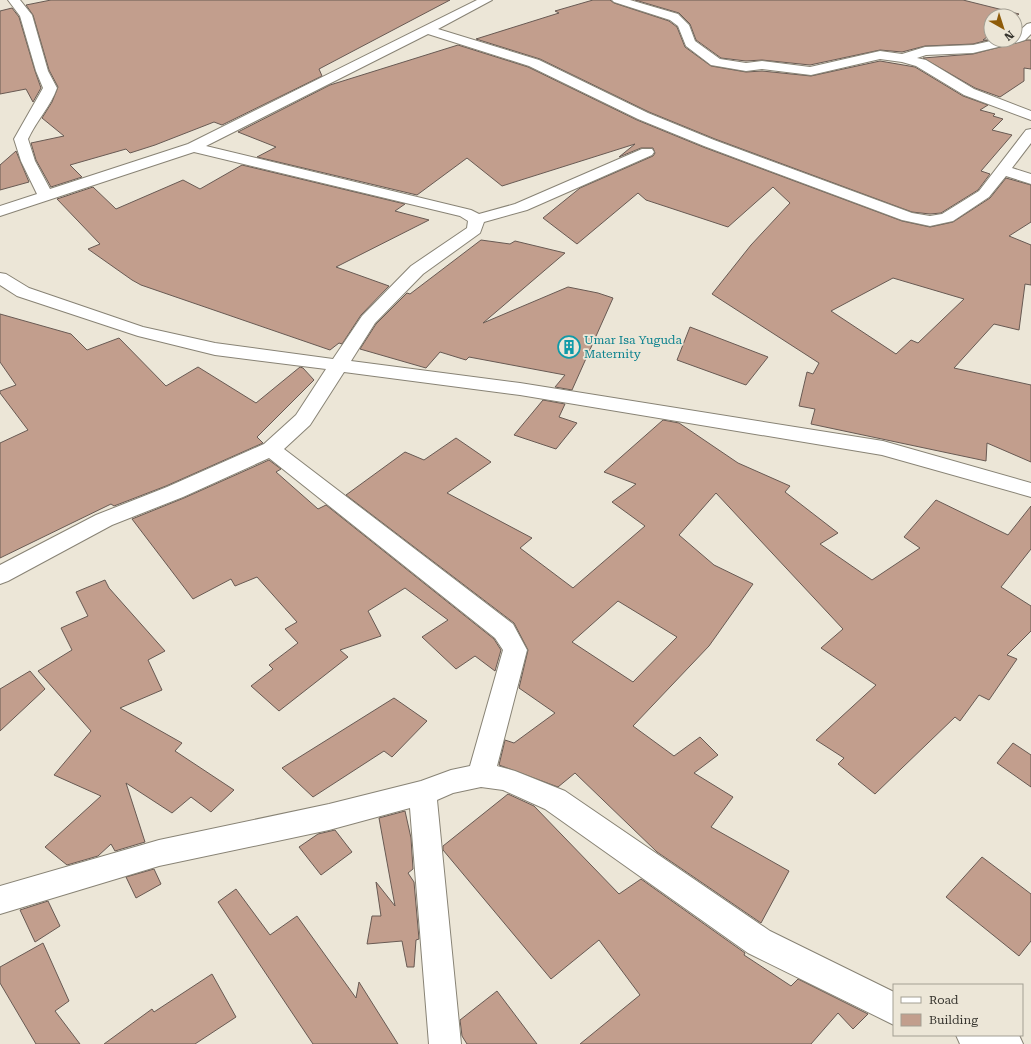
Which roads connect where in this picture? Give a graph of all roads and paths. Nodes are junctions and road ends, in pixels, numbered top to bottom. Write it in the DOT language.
graph roads {
  1 [pos="14,0"];
  2 [pos="486,0"];
  3 [pos="618,0"];
  4 [pos="1031,27"];
  5 [pos="429,30"];
  6 [pos="1023,35"];
  7 [pos="983,47"];
  8 [pos="903,58"];
  9 [pos="1031,116"];
  10 [pos="1031,133"];
  11 [pos="193,148"];
  12 [pos="647,152"];
  13 [pos="1003,170"];
  14 [pos="1031,179"];
  15 [pos="46,196"];
  16 [pos="0,212"];
  17 [pos="477,219"];
  18 [pos="0,279"];
  19 [pos="340,365"];
  20 [pos="271,449"];
  21 [pos="1031,490"];
  22 [pos="0,575"];
  23 [pos="481,775"];
  24 [pos="423,793"];
  25 [pos="0,900"];
  26 [pos="893,1009"];
  27 [pos="976,1036"];
  28 [pos="445,1044"];
  29 [pos="1007,1044"];
  1 -- 15 [label="street"];
  2 -- 5 [label="street"];
  3 -- 8 [label="street"];
  4 -- 6 [label="street"];
  5 -- 11 [label="street"];
  5 -- 13 [label="street"];
  7 -- 8 [label="street"];
  8 -- 9 [label="street"];
  10 -- 13 [label="street"];
  11 -- 15 [label="street"];
  11 -- 17 [label="street"];
  12 -- 17 [label="street"];
  13 -- 14 [label="street"];
  15 -- 16 [label="street"];
  17 -- 19 [label="street"];
  18 -- 19 [label="street"];
  19 -- 20 [label="street"];
  19 -- 21 [label="street"];
  20 -- 22 [label="street"];
  20 -- 23 [label="street"];
  23 -- 24 [label="street"];
  23 -- 26 [label="street"];
  24 -- 25 [label="street"];
  24 -- 28 [label="street"];
  27 -- 29 [label="street"];
}
